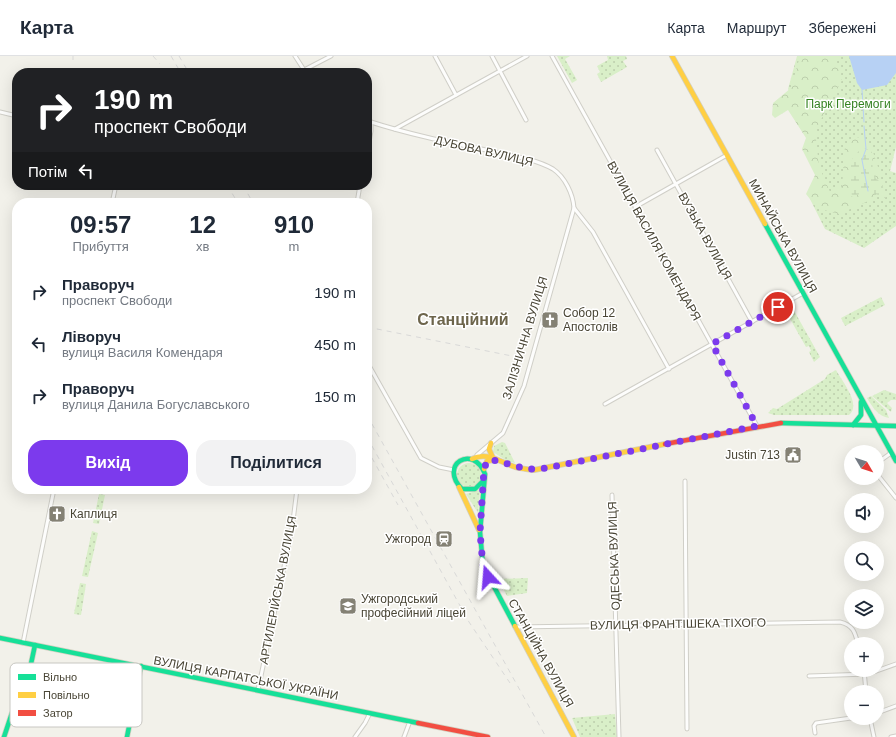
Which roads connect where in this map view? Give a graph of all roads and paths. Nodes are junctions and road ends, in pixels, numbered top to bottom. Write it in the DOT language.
graph roads {
  1 [pos="295,56"];
  2 [pos="331,56"];
  3 [pos="435,56"];
  4 [pos="492,56"];
  5 [pos="527,56"];
  6 [pos="552,56"];
  7 [pos="672,56"];
  8 [pos="302,68"];
  9 [pos="312,68"];
  10 [pos="500,71"];
  11 [pos="456,95"];
  12 [pos="0,112"];
  13 [pos="12,115"];
  14 [pos="526,120"];
  15 [pos="372,122"];
  16 [pos="395,129"];
  17 [pos="657,150"];
  18 [pos="727,155"];
  19 [pos="676,184"];
  20 [pos="635,207"];
  21 [pos="574,208"];
  22 [pos="803,293"];
  23 [pos="752,322"];
  24 [pos="712,344"];
  25 [pos="669,368"];
  26 [pos="372,371"];
  27 [pos="861,399"];
  28 [pos="605,404"];
  29 [pos="853,425"];
  30 [pos="757,426"];
  31 [pos="876,426"];
  32 [pos="896,426"];
  33 [pos="491,443"];
  34 [pos="891,452"];
  35 [pos="477,455"];
  36 [pos="493,458"];
  37 [pos="884,458"];
  38 [pos="472,459"];
  39 [pos="498,461"];
  40 [pos="896,461"];
  41 [pos="484,469"];
  42 [pos="454,470"];
  43 [pos="484,480"];
  44 [pos="685,481"];
  45 [pos="884,483"];
  46 [pos="459,487"];
  47 [pos="53,494"];
  48 [pos="296,494"];
  49 [pos="612,495"];
  50 [pos="896,498"];
  51 [pos="480,532"];
  52 [pos="685,624"];
  53 [pos="616,625"];
  54 [pos="515,626"];
  55 [pos="856,637"];
  56 [pos="0,638"];
  57 [pos="23,643"];
  58 [pos="35,645"];
  59 [pos="31,663"];
  60 [pos="126,663"];
  61 [pos="896,664"];
  62 [pos="142,666"];
  63 [pos="884,668"];
  64 [pos="844,675"];
  65 [pos="809,676"];
  66 [pos="258,690"];
  67 [pos="896,706"];
  68 [pos="884,710"];
  69 [pos="370,713"];
  70 [pos="10,719"];
  71 [pos="844,719"];
  72 [pos="410,721"];
  73 [pos="871,725"];
  74 [pos="129,727"];
  75 [pos="687,729"];
  76 [pos="815,733"];
  77 [pos="896,736"];
  78 [pos="4,737"];
  79 [pos="127,737"];
  80 [pos="355,737"];
  81 [pos="404,737"];
  82 [pos="488,737"];
  83 [pos="574,737"];
  84 [pos="619,737"];
  85 [pos="874,737"];
  86 [pos="891,737"];
  1 -- 8 [label="street"];
  2 -- 9 [label="street"];
  3 -- 11 [label="street"];
  4 -- 10 [label="street"];
  5 -- 10 [label="street"];
  6 -- 20 [label="street, ВУЛИЦЯ ВАСИЛЯ КОМЕНДАРЯ"];
  7 -- 18 [label="main road, МИНАЙСЬКА ВУЛИЦЯ"];
  10 -- 11 [label="street"];
  10 -- 14 [label="street"];
  11 -- 16 [label="street"];
  12 -- 13 [label="street"];
  15 -- 16 [label="street, ДУБОВА ВУЛИЦЯ"];
  16 -- 21 [label="street, ДУБОВА ВУЛИЦЯ"];
  17 -- 19 [label="street, ВУЗЬКА ВУЛИЦЯ"];
  18 -- 19 [label="street"];
  18 -- 22 [label="main road, МИНАЙСЬКА ВУЛИЦЯ"];
  19 -- 20 [label="street"];
  19 -- 23 [label="street, ВУЗЬКА ВУЛИЦЯ"];
  20 -- 24 [label="street, ВУЛИЦЯ ВАСИЛЯ КОМЕНДАРЯ"];
  21 -- 25 [label="street"];
  21 -- 33 [label="street, ЗАЛІЗНИЧНА ВУЛИЦЯ"];
  22 -- 23 [label="street"];
  22 -- 27 [label="main road, МИНАЙСЬКА ВУЛИЦЯ"];
  23 -- 24 [label="street"];
  24 -- 25 [label="street"];
  24 -- 30 [label="street, ВУЛИЦЯ ВАСИЛЯ КОМЕНДАРЯ"];
  25 -- 28 [label="street"];
  26 -- 42 [label="street"];
  27 -- 29 [label="main road"];
  27 -- 31 [label="main road, МИНАЙСЬКА ВУЛИЦЯ"];
  29 -- 30 [label="main road"];
  29 -- 31 [label="main road"];
  30 -- 39 [label="main road"];
  31 -- 32 [label="main road"];
  31 -- 34 [label="main road, МИНАЙСЬКА ВУЛИЦЯ"];
  33 -- 35 [label="street, ЗАЛІЗНИЧНА ВУЛИЦЯ"];
  33 -- 36 [label="main road"];
  34 -- 37 [label="street"];
  34 -- 40 [label="main road, МИНАЙСЬКА ВУЛИЦЯ"];
  35 -- 36 [label="main road"];
  35 -- 38 [label="main road, ЗАЛІЗНИЧНА ВУЛИЦЯ"];
  36 -- 39 [label="main road"];
  38 -- 41 [label="main road"];
  38 -- 42 [label="main road"];
  39 -- 41 [label="main road"];
  41 -- 43 [label="main road"];
  42 -- 46 [label="main road"];
  43 -- 46 [label="main road"];
  43 -- 51 [label="main road, СТАНЦІЙНА ВУЛИЦЯ"];
  44 -- 52 [label="street"];
  45 -- 50 [label="street"];
  46 -- 51 [label="main road, СТАНЦІЙНА ВУЛИЦЯ"];
  47 -- 57 [label="street"];
  48 -- 66 [label="street, АРТИЛЕРІЙСЬКА ВУЛИЦЯ"];
  49 -- 53 [label="street, ОДЕСЬКА ВУЛИЦЯ"];
  51 -- 54 [label="main road, СТАНЦІЙНА ВУЛИЦЯ"];
  52 -- 53 [label="street, ВУЛИЦЯ ФРАНТІШЕКА ТІХОГО"];
  52 -- 55 [label="street, ВУЛИЦЯ ФРАНТІШЕКА ТІХОГО"];
  52 -- 75 [label="street"];
  53 -- 54 [label="street, ВУЛИЦЯ ФРАНТІШЕКА ТІХОГО"];
  53 -- 84 [label="street, ОДЕСЬКА ВУЛИЦЯ"];
  54 -- 83 [label="main road, СТАНЦІЙНА ВУЛИЦЯ"];
  56 -- 57 [label="main road, ВУЛИЦЯ КАРПАТСЬКОЇ УКРАЇНИ"];
  57 -- 58 [label="main road, ВУЛИЦЯ КАРПАТСЬКОЇ УКРАЇНИ"];
  58 -- 59 [label="main road"];
  58 -- 60 [label="main road, ВУЛИЦЯ КАРПАТСЬКОЇ УКРАЇНИ"];
  61 -- 63 [label="street"];
  62 -- 66 [label="main road, ВУЛИЦЯ КАРПАТСЬКОЇ УКРАЇНИ"];
  64 -- 65 [label="street"];
  66 -- 69 [label="main road, ВУЛИЦЯ КАРПАТСЬКОЇ УКРАЇНИ"];
  67 -- 68 [label="street"];
  69 -- 72 [label="main road, ВУЛИЦЯ КАРПАТСЬКОЇ УКРАЇНИ"];
  69 -- 80 [label="street"];
  70 -- 78 [label="main road"];
  71 -- 76 [label="street"];
  72 -- 81 [label="street"];
  72 -- 82 [label="main road, ВУЛИЦЯ КАРПАТСЬКОЇ УКРАЇНИ"];
  73 -- 85 [label="street"];
  74 -- 79 [label="main road"];
  77 -- 86 [label="street"];
}
